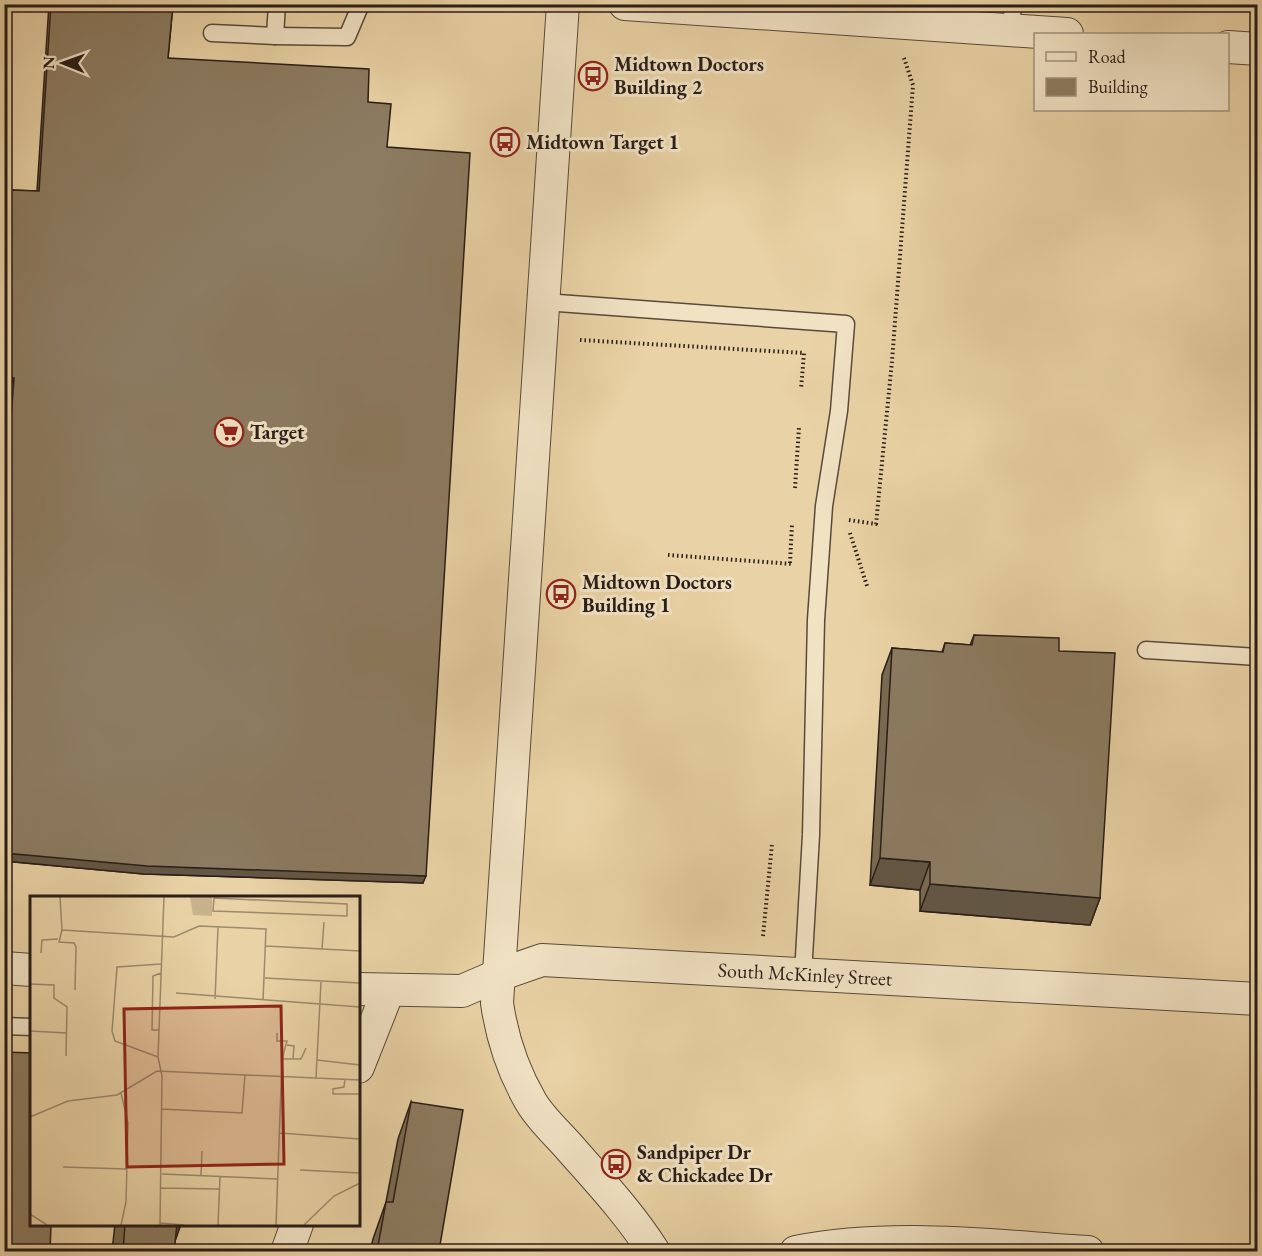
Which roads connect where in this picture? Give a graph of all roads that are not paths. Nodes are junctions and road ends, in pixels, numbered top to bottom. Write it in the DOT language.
graph roads {
  1 [pos="277,4"];
  2 [pos="361,4"];
  3 [pos="563,4"];
  4 [pos="625,4"];
  5 [pos="1012,17"];
  6 [pos="212,33"];
  7 [pos="1064,33"];
  8 [pos="275,36"];
  9 [pos="1229,47"];
  10 [pos="1257,49"];
  11 [pos="544,302"];
  12 [pos="1146,650"];
  13 [pos="1257,657"];
  14 [pos="4,968"];
  15 [pos="30,970"];
  16 [pos="803,974"];
  17 [pos="499,975"];
  18 [pos="373,990"];
  19 [pos="1257,999"];
  20 [pos="4,1026"];
  21 [pos="30,1028"];
  22 [pos="360,1057"];
  23 [pos="296,1226"];
  24 [pos="287,1251"];
  25 [pos="654,1251"];
  26 [pos="796,1251"];
  27 [pos="1088,1251"];
  1 -- 8 [label="lane"];
  2 -- 8 [label="lane"];
  3 -- 11 [label="street"];
  4 -- 5 [label="street"];
  5 -- 7 [label="street"];
  6 -- 8 [label="lane"];
  9 -- 10 [label="street"];
  11 -- 16 [label="lane"];
  11 -- 17 [label="street"];
  12 -- 13 [label="lane"];
  14 -- 15 [label="street"];
  16 -- 17 [label="street, South McKinley Street"];
  16 -- 19 [label="street, South McKinley Street"];
  17 -- 18 [label="street, South McKinley Street"];
  17 -- 25 [label="street"];
  18 -- 22 [label="street"];
  20 -- 21 [label="lane"];
  23 -- 24 [label="street"];
  26 -- 27 [label="street"];
}
